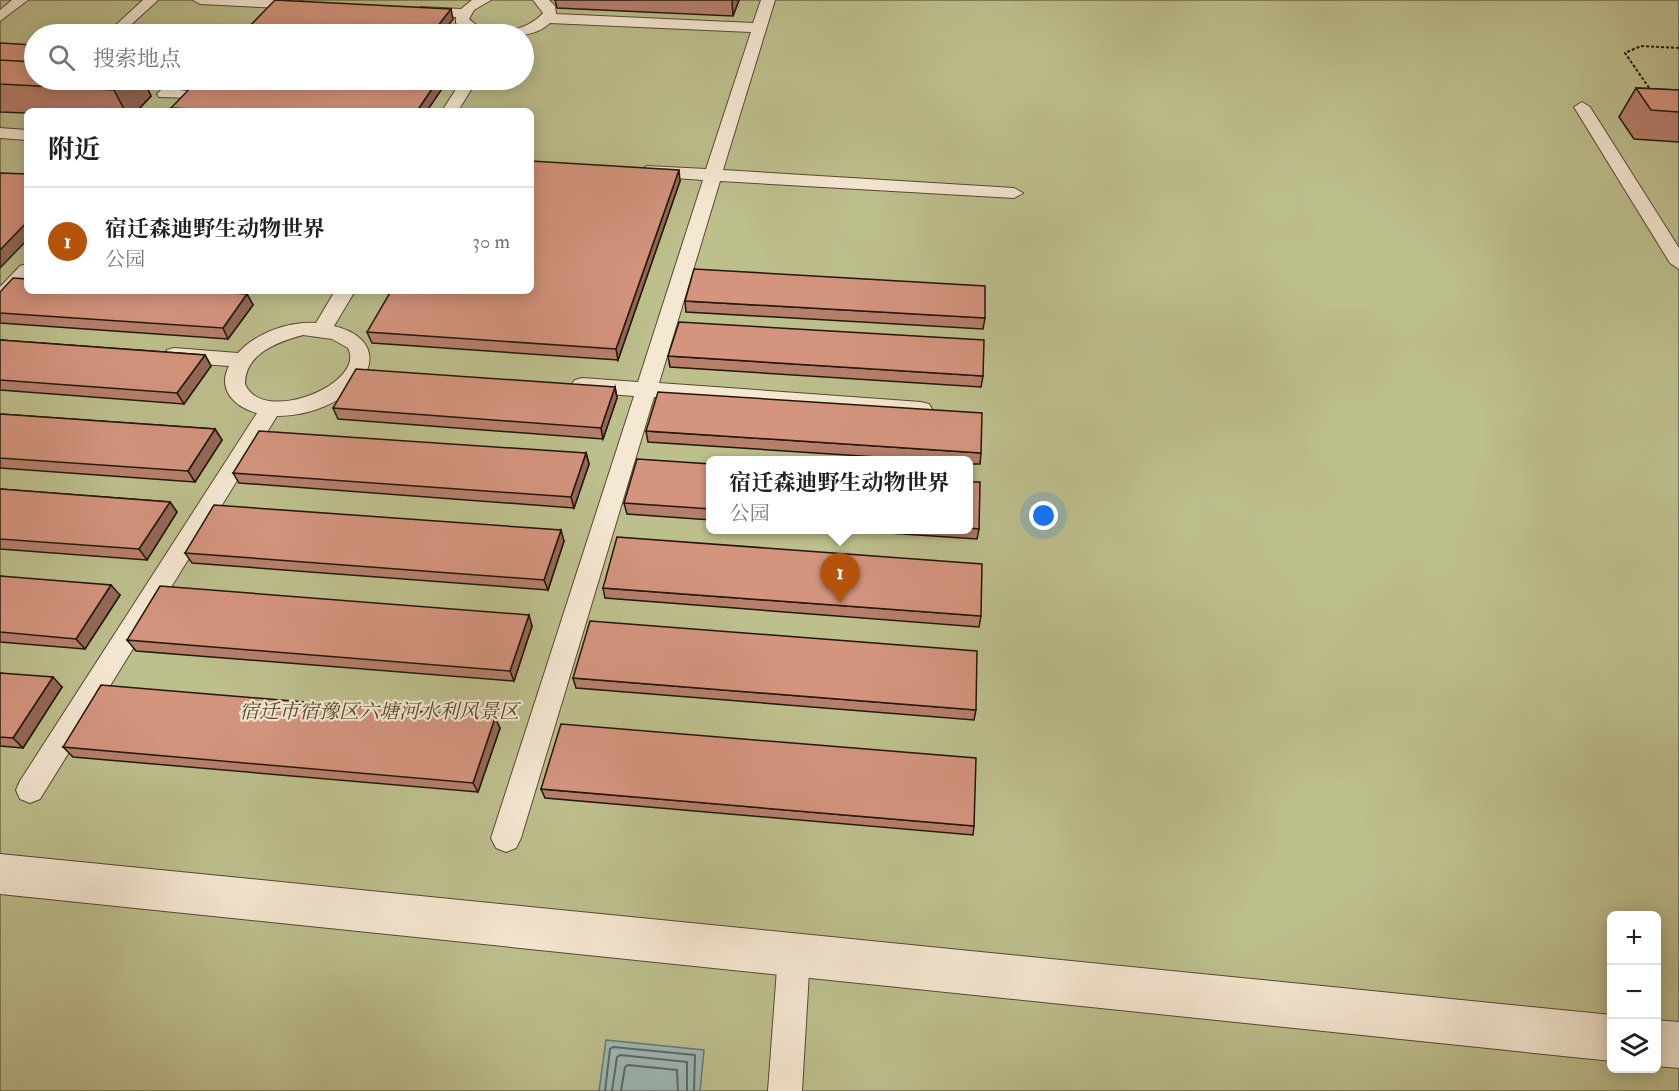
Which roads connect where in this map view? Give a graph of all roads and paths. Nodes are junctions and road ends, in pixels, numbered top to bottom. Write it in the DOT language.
graph roads {
  1 [pos="21,0"];
  2 [pos="151,0"];
  3 [pos="200,0"];
  4 [pos="484,0"];
  5 [pos="540,0"];
  6 [pos="768,0"];
  7 [pos="274,2"];
  8 [pos="320,6"];
  9 [pos="404,10"];
  10 [pos="463,13"];
  11 [pos="0,17"];
  12 [pos="547,18"];
  13 [pos="258,19"];
  14 [pos="124,24"];
  15 [pos="463,24"];
  16 [pos="534,26"];
  17 [pos="759,28"];
  18 [pos="1679,48"];
  19 [pos="169,90"];
  20 [pos="193,90"];
  21 [pos="463,90"];
  22 [pos="1652,92"];
  23 [pos="188,95"];
  24 [pos="1582,107"];
  25 [pos="176,108"];
  26 [pos="452,108"];
  27 [pos="0,133"];
  28 [pos="24,135"];
  29 [pos="633,170"];
  30 [pos="713,175"];
  31 [pos="1014,193"];
  32 [pos="1679,263"];
  33 [pos="24,273"];
  34 [pos="343,294"];
  35 [pos="0,299"];
  36 [pos="322,329"];
  37 [pos="150,353"];
  38 [pos="243,360"];
  39 [pos="357,369"];
  40 [pos="380,370"];
  41 [pos="565,384"];
  42 [pos="646,390"];
  43 [pos="271,408"];
  44 [pos="945,411"];
  45 [pos="30,790"];
  46 [pos="506,838"];
  47 [pos="0,874"];
  48 [pos="794,955"];
  49 [pos="1607,1038"];
  50 [pos="1661,1043"];
  51 [pos="1679,1045"];
  52 [pos="784,1091"];
  1 -- 11 [label="lane"];
  2 -- 14 [label="lane"];
  3 -- 7 [label="lane"];
  4 -- 10 [label="lane"];
  5 -- 12 [label="lane"];
  6 -- 17 [label="lane"];
  7 -- 8 [label="lane"];
  7 -- 13 [label="lane"];
  9 -- 10 [label="lane"];
  10 -- 15 [label="lane"];
  12 -- 16 [label="lane"];
  12 -- 17 [label="lane"];
  17 -- 30 [label="lane"];
  18 -- 22 [label="path"];
  19 -- 23 [label="lane"];
  20 -- 23 [label="lane"];
  21 -- 26 [label="lane"];
  23 -- 25 [label="lane"];
  24 -- 32 [label="lane"];
  27 -- 28 [label="lane"];
  29 -- 30 [label="lane"];
  30 -- 31 [label="lane"];
  30 -- 42 [label="lane"];
  33 -- 35 [label="lane"];
  34 -- 36 [label="lane"];
  36 -- 38 [label="lane"];
  36 -- 39 [label="lane"];
  37 -- 38 [label="lane"];
  38 -- 43 [label="lane"];
  39 -- 40 [label="lane"];
  39 -- 43 [label="lane"];
  41 -- 42 [label="lane"];
  42 -- 44 [label="lane"];
  42 -- 46 [label="lane"];
  43 -- 45 [label="lane"];
  47 -- 48 [label="street"];
  48 -- 49 [label="street"];
  48 -- 52 [label="lane"];
  50 -- 51 [label="street"];
}
